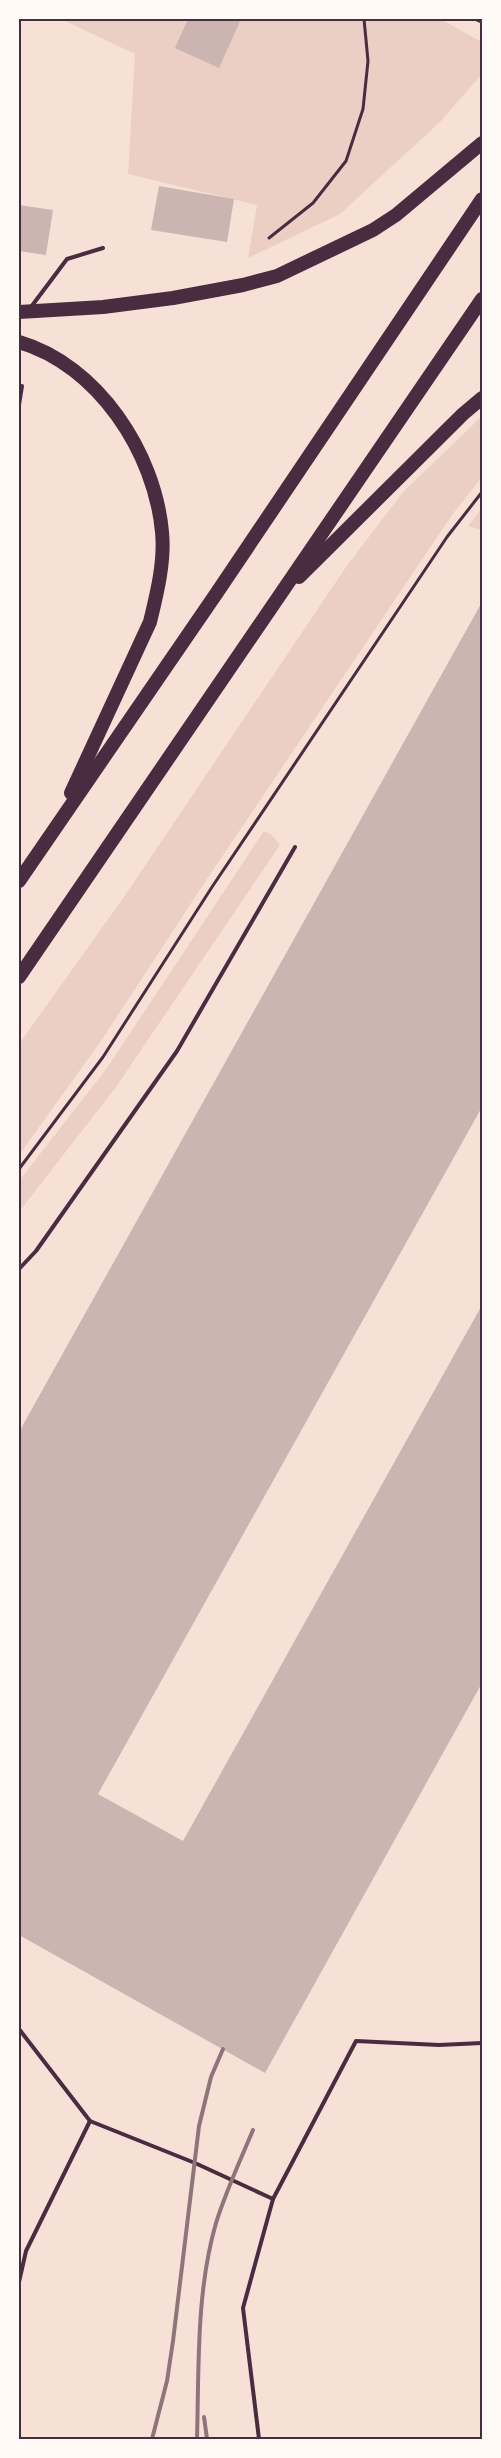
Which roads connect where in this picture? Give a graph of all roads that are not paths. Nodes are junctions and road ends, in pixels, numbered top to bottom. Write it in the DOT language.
graph roads {
  1 [pos="482,143"];
  2 [pos="482,199"];
  3 [pos="103,248"];
  4 [pos="482,299"];
  5 [pos="23,312"];
  6 [pos="19,342"];
  7 [pos="22,386"];
  8 [pos="482,398"];
  9 [pos="19,405"];
  10 [pos="275,600"];
  11 [pos="54,830"];
  12 [pos="295,847"];
  13 [pos="19,881"];
  14 [pos="19,977"];
  15 [pos="19,1269"];
  16 [pos="19,2028"];
  17 [pos="482,2043"];
  18 [pos="90,2121"];
  19 [pos="273,2199"];
  20 [pos="19,2282"];
  21 [pos="259,2439"];
  1 -- 5 [label="highway"];
  2 -- 11 [label="highway"];
  3 -- 5 [label="lane"];
  4 -- 10 [label="highway"];
  6 -- 11 [label="highway"];
  7 -- 9 [label="lane"];
  8 -- 10 [label="highway"];
  10 -- 14 [label="highway"];
  11 -- 13 [label="highway"];
  12 -- 15 [label="lane"];
  16 -- 18 [label="lane"];
  17 -- 19 [label="lane"];
  18 -- 19 [label="lane"];
  18 -- 20 [label="lane"];
  19 -- 21 [label="lane"];
}
